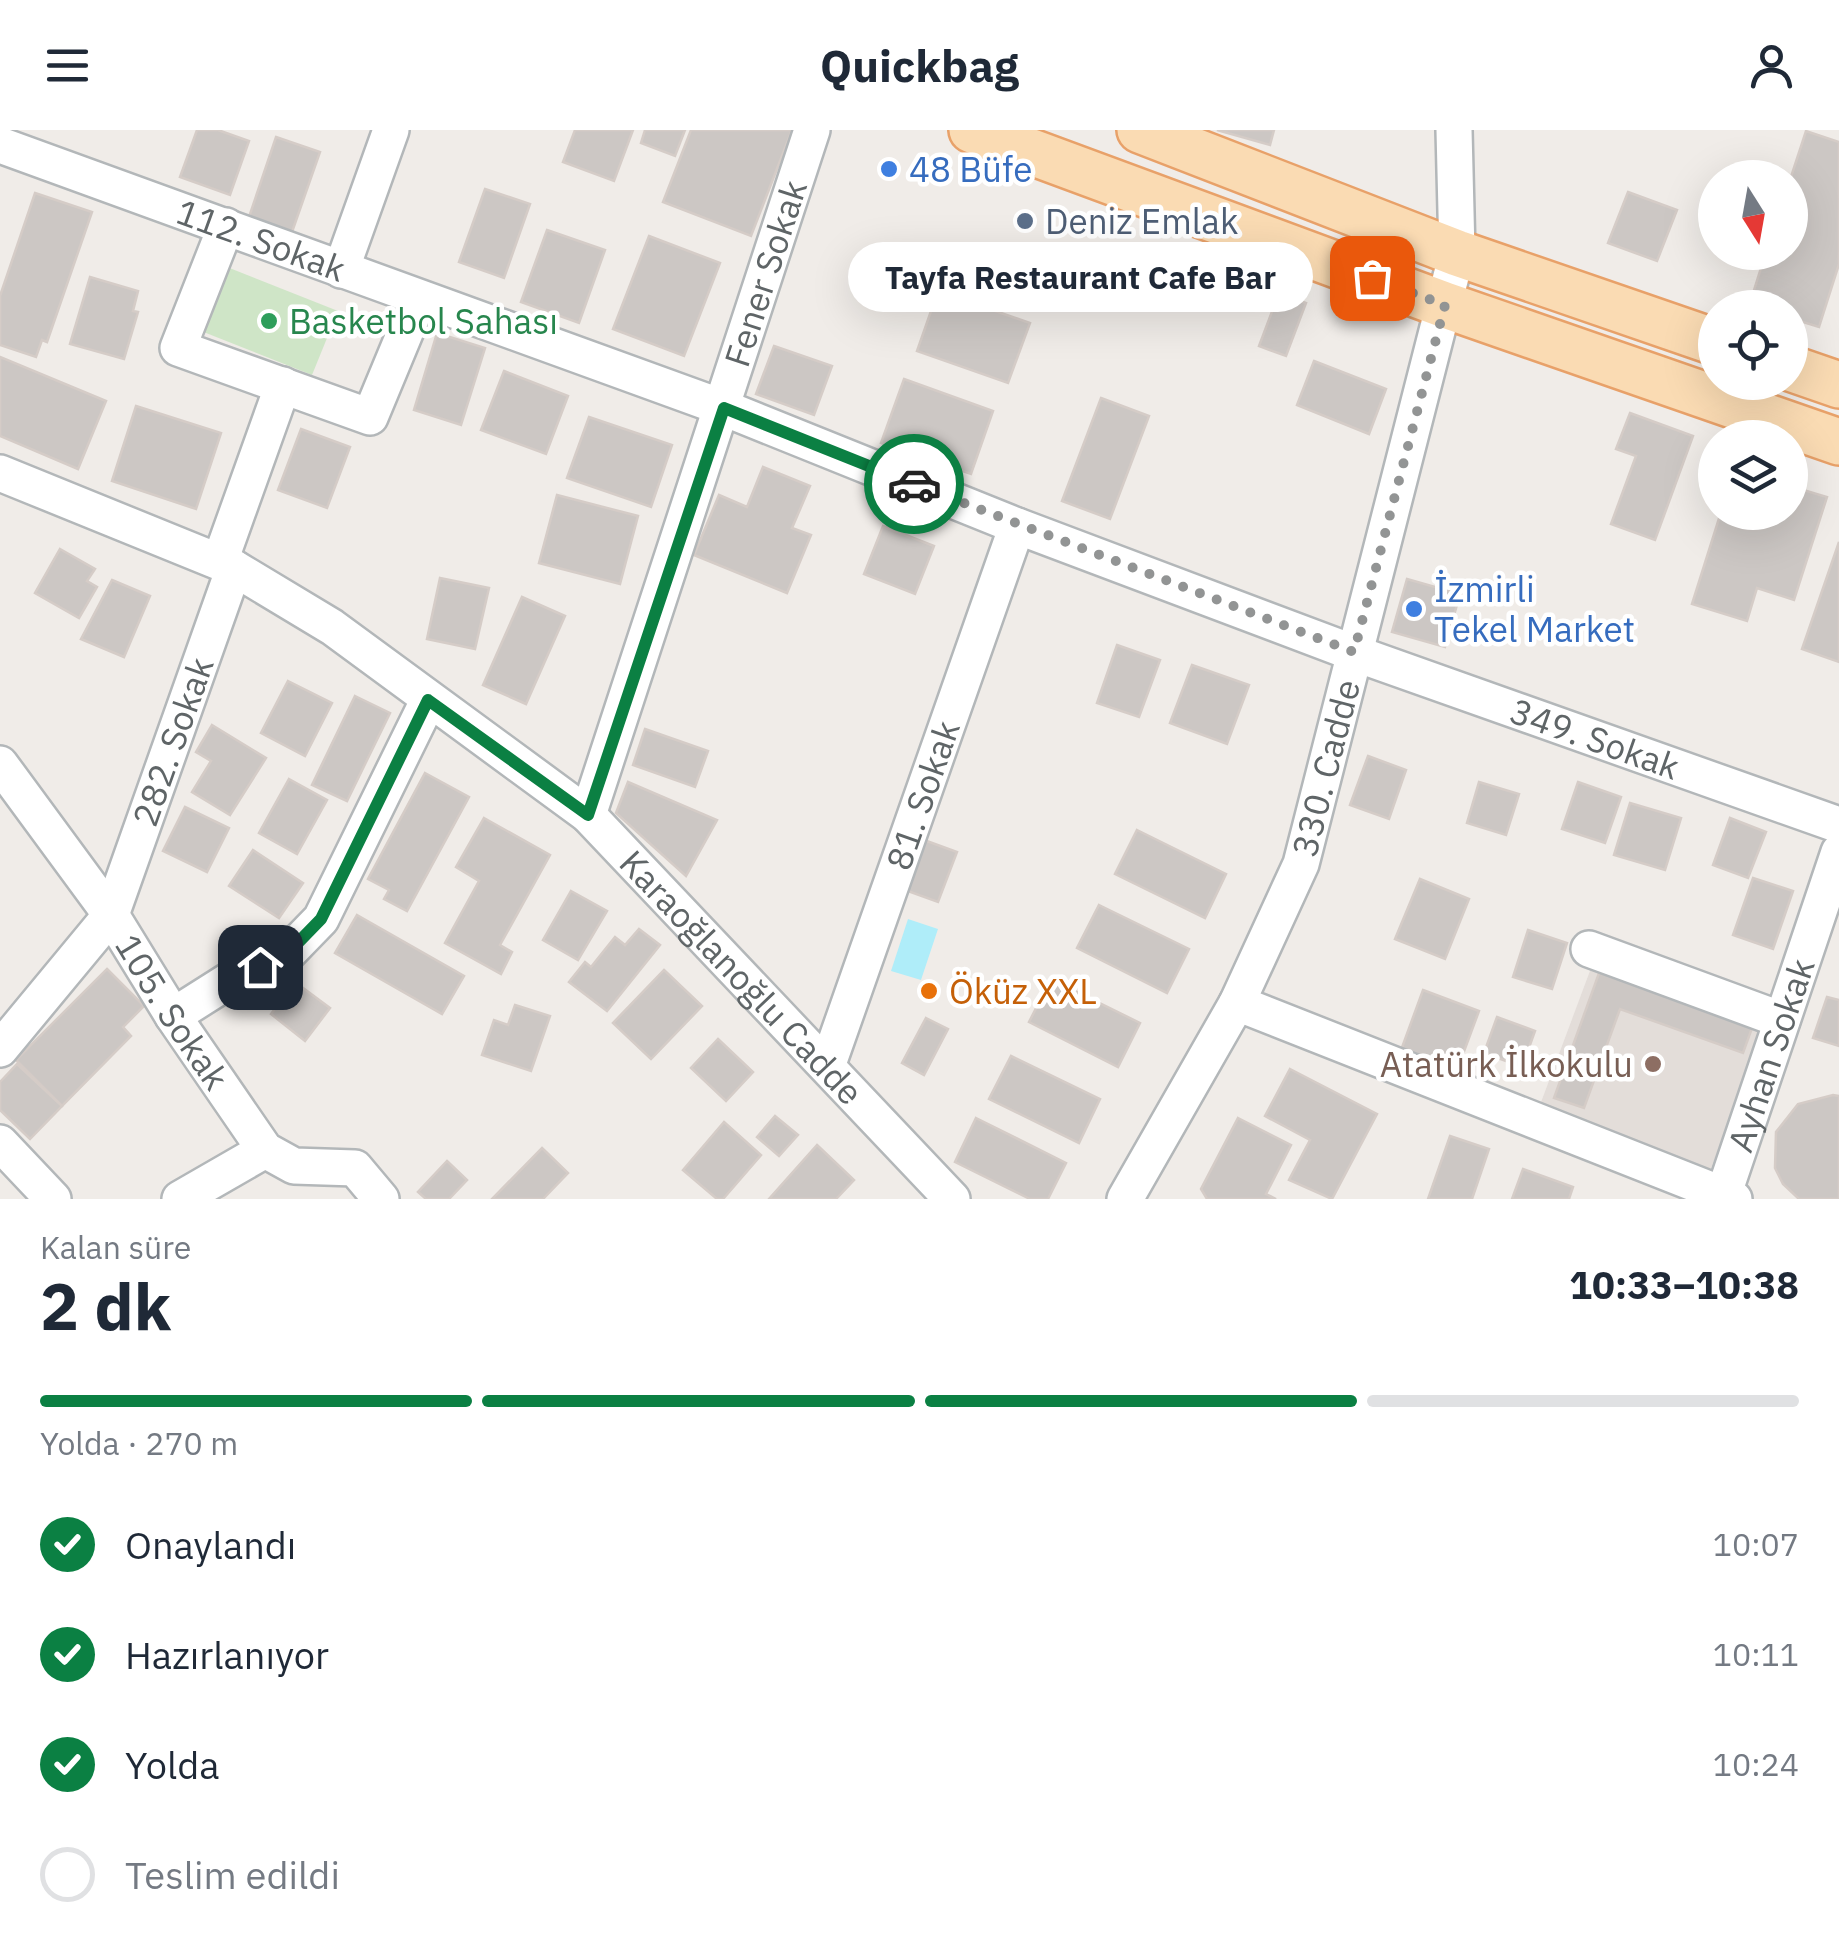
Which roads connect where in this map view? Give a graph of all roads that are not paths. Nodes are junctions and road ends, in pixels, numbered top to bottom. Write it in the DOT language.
graph roads {
  1 [pos="390,130"];
  2 [pos="812,130"];
  3 [pos="972,130"];
  4 [pos="1140,130"];
  5 [pos="1454,130"];
  6 [pos="6,148"];
  7 [pos="226,226"];
  8 [pos="1457,253"];
  9 [pos="342,270"];
  10 [pos="419,299"];
  11 [pos="1445,305"];
  12 [pos="1698,336"];
  13 [pos="1808,374"];
  14 [pos="282,385"];
  15 [pos="1839,385"];
  16 [pos="724,408"];
  17 [pos="1839,442"];
  18 [pos="0,473"];
  19 [pos="1017,526"];
  20 [pos="227,564"];
  21 [pos="1354,652"];
  22 [pos="428,700"];
  23 [pos="0,764"];
  24 [pos="588,815"];
  25 [pos="1839,825"];
  26 [pos="1839,852"];
  27 [pos="112,915"];
  28 [pos="1590,950"];
  29 [pos="1236,1003"];
  30 [pos="173,1016"];
  31 [pos="1782,1020"];
  32 [pos="0,1049"];
  33 [pos="828,1064"];
  34 [pos="0,1144"];
  35 [pos="265,1150"];
  36 [pos="1726,1198"];
  37 [pos="53,1199"];
  38 [pos="180,1199"];
  39 [pos="381,1199"];
  40 [pos="952,1199"];
  41 [pos="1125,1199"];
  1 -- 9 [label="street"];
  2 -- 16 [label="street, Fener Sokak"];
  3 -- 11 [label="main road"];
  4 -- 8 [label="main road"];
  5 -- 8 [label="street, 330. Cadde"];
  6 -- 7 [label="street, 112. Sokak"];
  7 -- 9 [label="street, 112. Sokak"];
  7 -- 14 [label="street"];
  8 -- 11 [label="street, 330. Cadde"];
  8 -- 12 [label="main road"];
  9 -- 10 [label="street, 112. Sokak"];
  10 -- 14 [label="street"];
  10 -- 16 [label="street, 112. Sokak"];
  11 -- 17 [label="main road"];
  11 -- 21 [label="street, 330. Cadde"];
  13 -- 15 [label="main road"];
  14 -- 20 [label="street, 282. Sokak"];
  16 -- 19 [label="street, 112. Sokak"];
  16 -- 24 [label="street, Fener Sokak"];
  18 -- 20 [label="street, Karaoğlanoğlu Cadde"];
  19 -- 21 [label="street, 112. Sokak"];
  19 -- 33 [label="street, 81. Sokak"];
  20 -- 22 [label="street, Karaoğlanoğlu Cadde"];
  20 -- 27 [label="street, 282. Sokak"];
  21 -- 25 [label="street, 349. Sokak"];
  21 -- 29 [label="street, 330. Cadde"];
  22 -- 24 [label="street, Karaoğlanoğlu Cadde"];
  22 -- 30 [label="street"];
  23 -- 27 [label="street, 105. Sokak"];
  24 -- 33 [label="street, Karaoğlanoğlu Cadde"];
  26 -- 31 [label="street, Ayhan Sokak"];
  27 -- 30 [label="street, 105. Sokak"];
  27 -- 32 [label="street"];
  28 -- 31 [label="street"];
  29 -- 36 [label="street"];
  29 -- 41 [label="street, 330. Cadde"];
  30 -- 35 [label="street, 105. Sokak"];
  31 -- 36 [label="street, Ayhan Sokak"];
  33 -- 40 [label="street, Karaoğlanoğlu Cadde"];
  34 -- 37 [label="street"];
  35 -- 38 [label="street"];
  35 -- 39 [label="street"];
}
